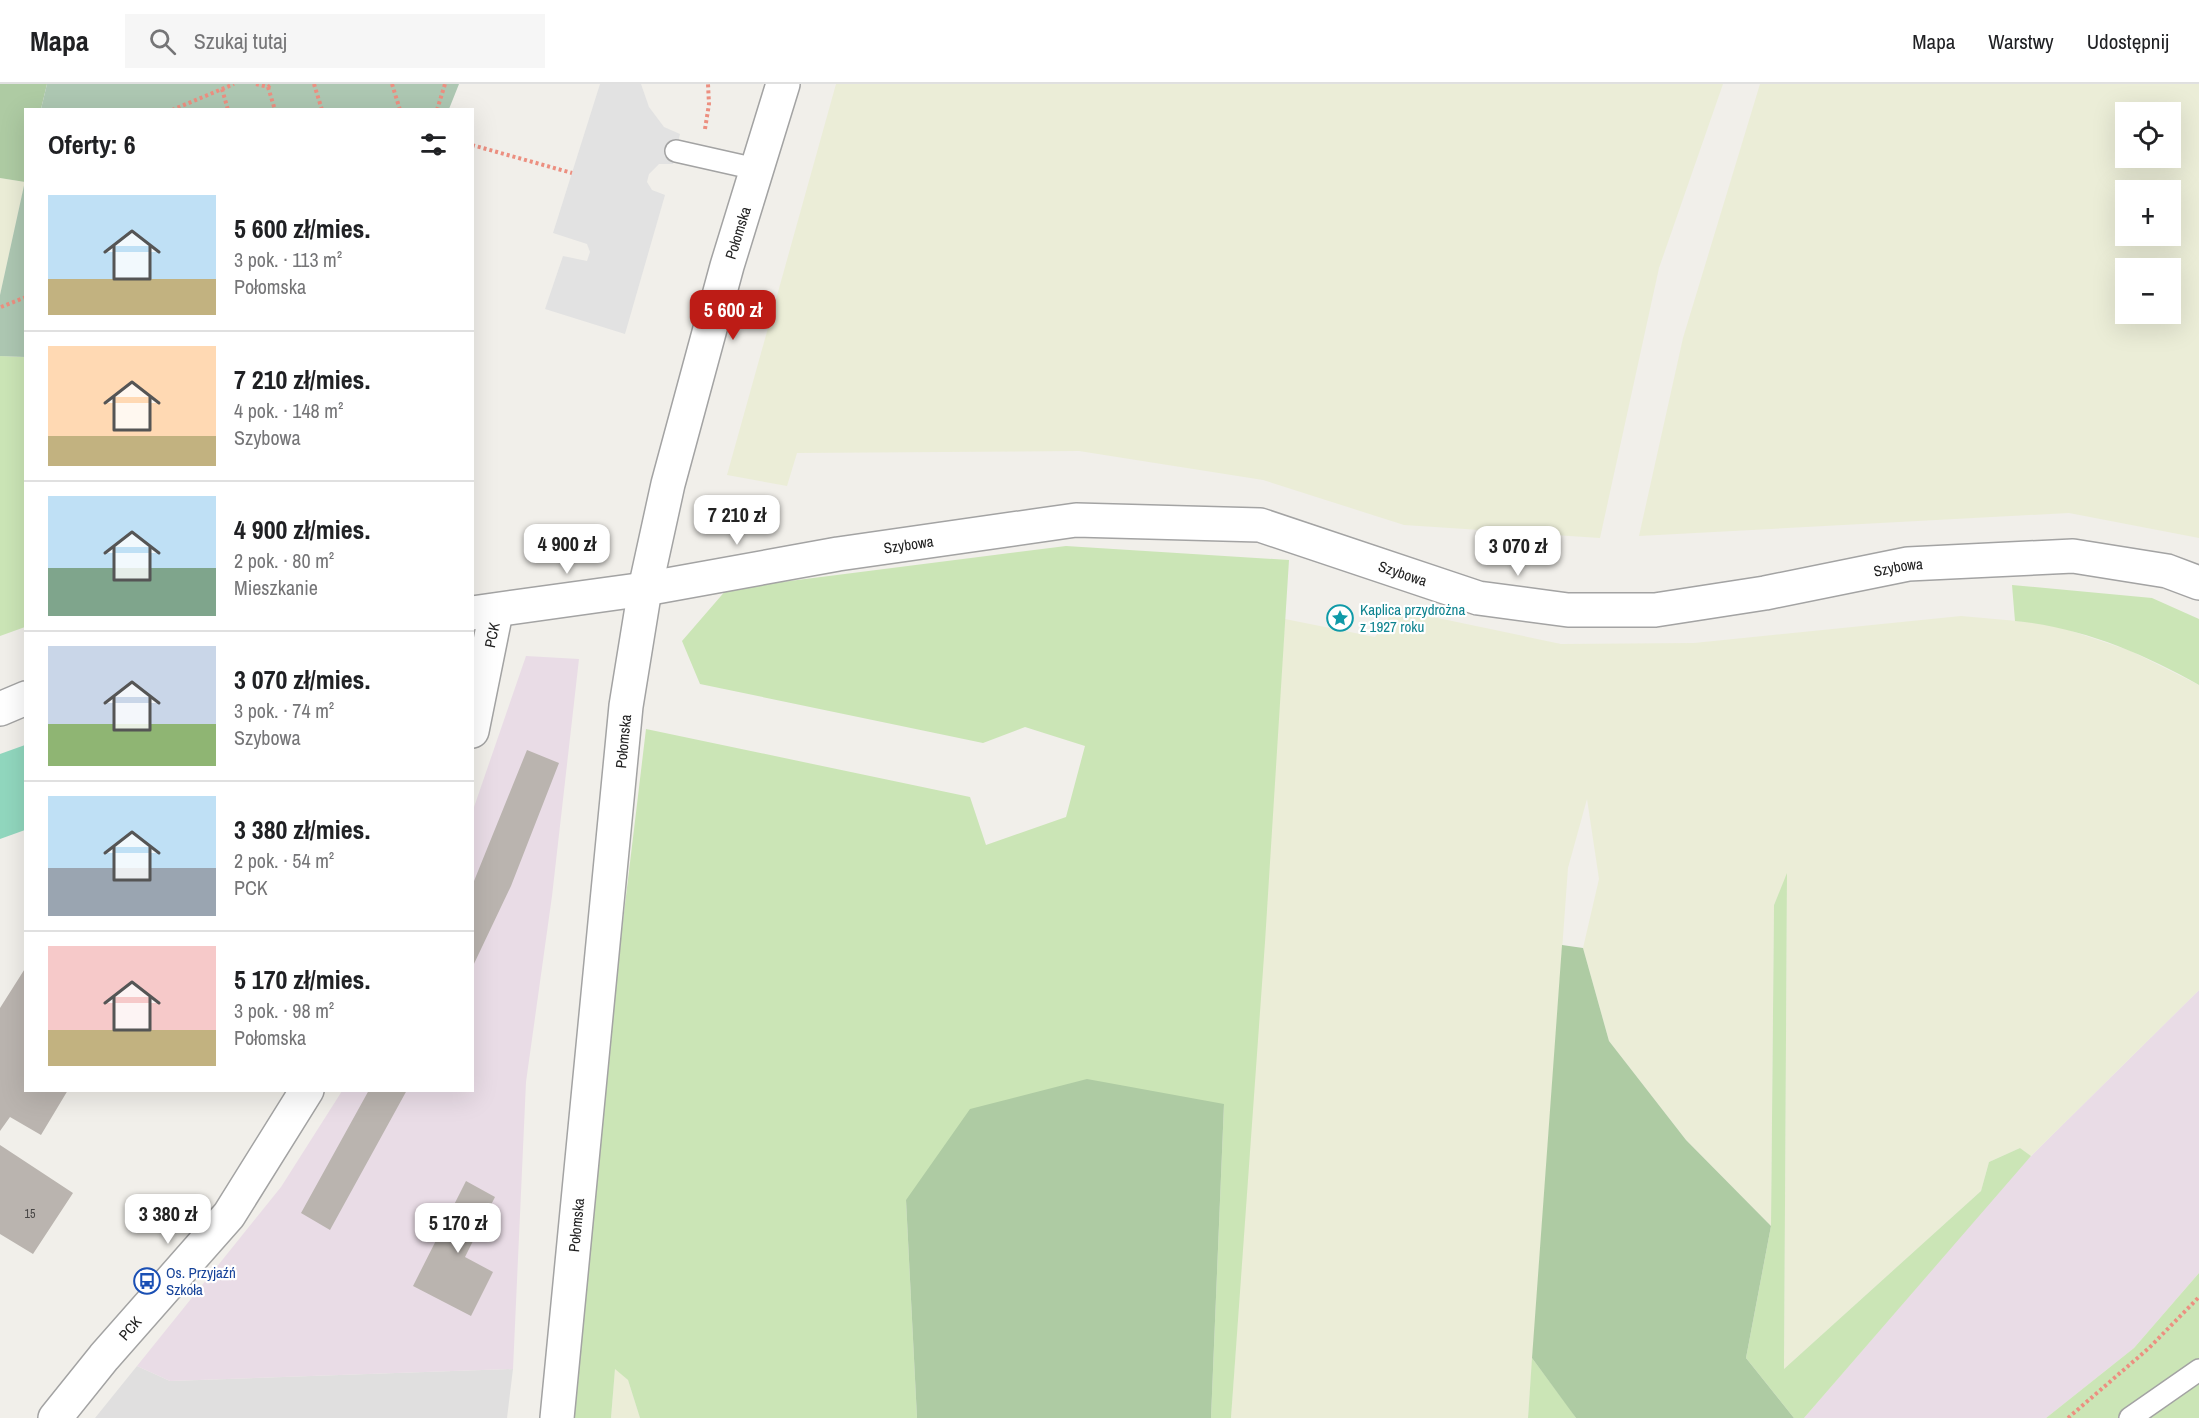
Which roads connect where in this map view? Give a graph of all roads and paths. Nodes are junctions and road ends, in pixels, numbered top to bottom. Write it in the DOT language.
graph roads {
  1 [pos="234,84"];
  2 [pos="256,84"];
  3 [pos="314,84"];
  4 [pos="392,84"];
  5 [pos="446,84"];
  6 [pos="708,84"];
  7 [pos="783,84"];
  8 [pos="270,86"];
  9 [pos="222,89"];
  10 [pos="177,108"];
  11 [pos="227,108"];
  12 [pos="275,108"];
  13 [pos="321,108"];
  14 [pos="399,108"];
  15 [pos="438,108"];
  16 [pos="474,146"];
  17 [pos="676,151"];
  18 [pos="700,157"];
  19 [pos="756,170"];
  20 [pos="572,173"];
  21 [pos="24,298"];
  22 [pos="1,307"];
  23 [pos="2199,583"];
  24 [pos="645,589"];
  25 [pos="484,612"];
  26 [pos="24,699"];
  27 [pos="0,709"];
  28 [pos="474,711"];
  29 [pos="307,1092"];
  30 [pos="2199,1297"];
  31 [pos="2199,1370"];
  32 [pos="55,1418"];
  33 [pos="557,1418"];
  34 [pos="2068,1418"];
  35 [pos="2130,1418"];
  1 -- 9 [label="path"];
  2 -- 8 [label="path"];
  3 -- 13 [label="path"];
  4 -- 14 [label="path"];
  5 -- 15 [label="path"];
  6 -- 18 [label="path"];
  7 -- 19 [label="street, Połomska"];
  8 -- 12 [label="path"];
  9 -- 10 [label="path"];
  9 -- 11 [label="path"];
  16 -- 20 [label="path"];
  17 -- 18 [label="lane"];
  18 -- 19 [label="lane"];
  19 -- 24 [label="street, Połomska"];
  21 -- 22 [label="path"];
  23 -- 24 [label="street, Szybowa"];
  24 -- 25 [label="street, Szybowa"];
  24 -- 33 [label="street, Połomska"];
  25 -- 28 [label="street, PCK"];
  26 -- 27 [label="street"];
  29 -- 32 [label="street, PCK"];
  30 -- 34 [label="path"];
  31 -- 35 [label="lane"];
}
